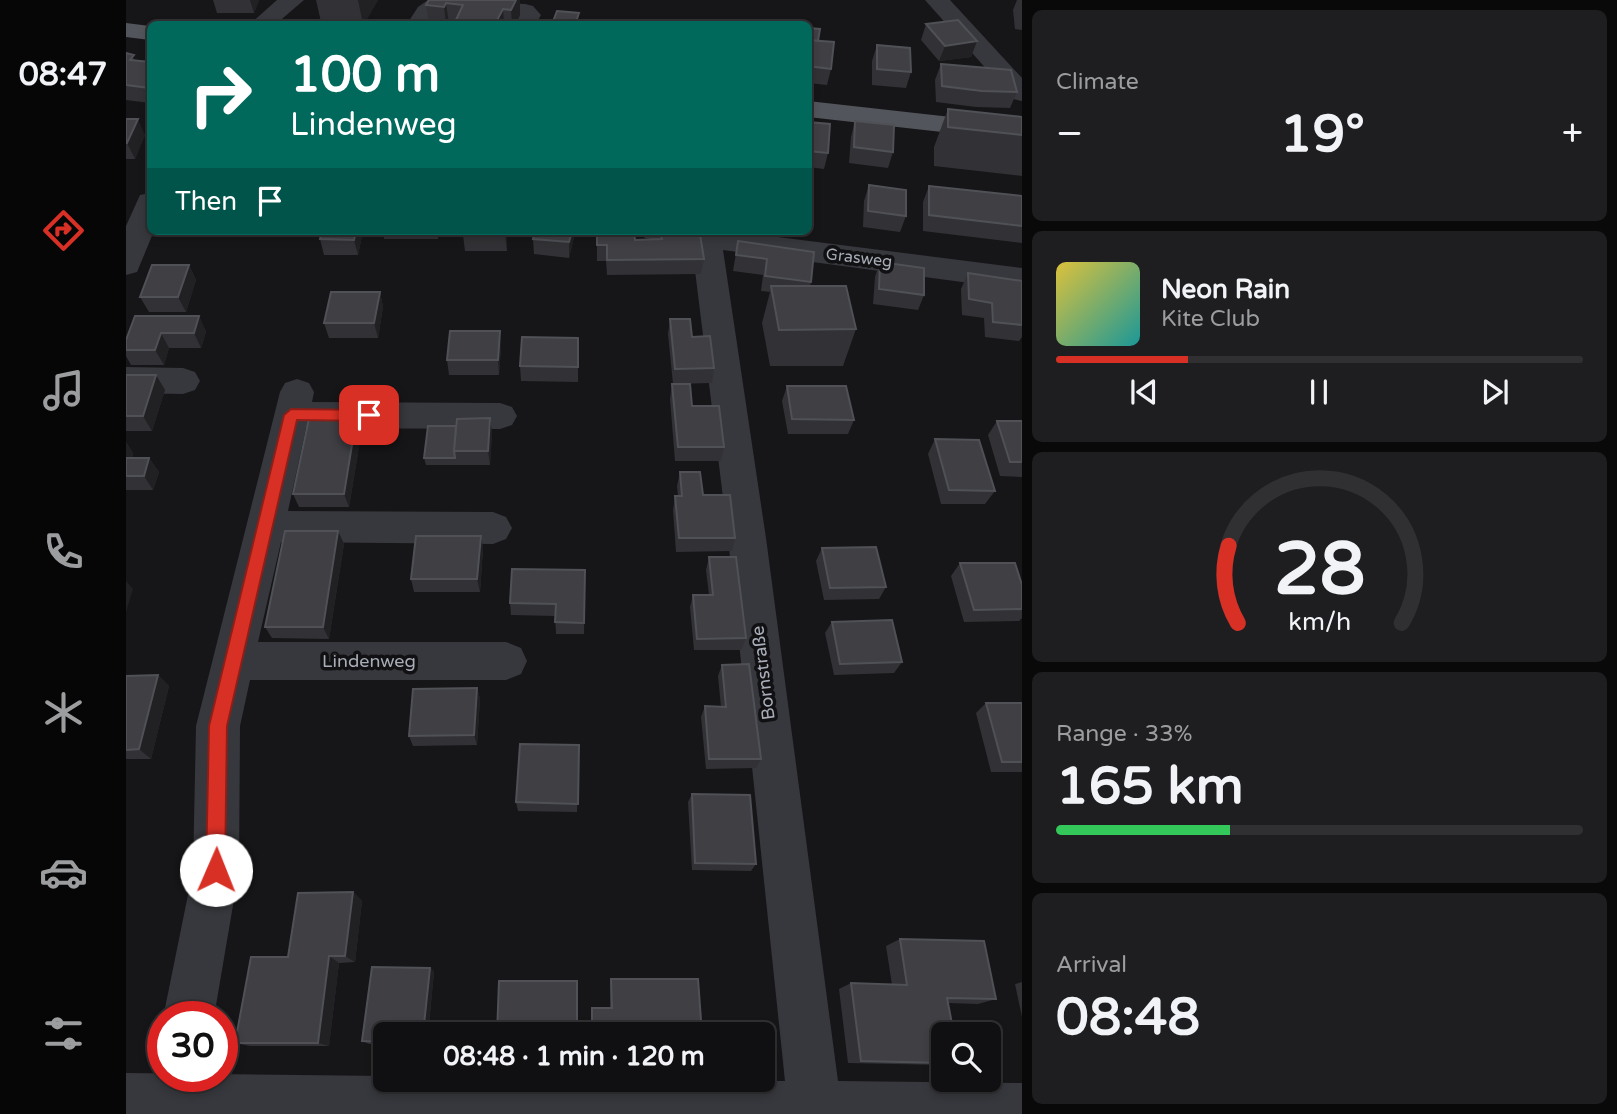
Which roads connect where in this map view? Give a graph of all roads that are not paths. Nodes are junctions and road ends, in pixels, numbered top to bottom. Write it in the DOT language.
graph roads {
  1 [pos="292,0"];
  2 [pos="937,0"];
  3 [pos="266,21"];
  4 [pos="421,21"];
  5 [pos="526,21"];
  6 [pos="126,30"];
  7 [pos="147,33"];
  8 [pos="1022,93"];
  9 [pos="812,109"];
  10 [pos="1022,133"];
  11 [pos="147,210"];
  12 [pos="684,235"];
  13 [pos="706,238"];
  14 [pos="126,265"];
  15 [pos="1022,279"];
  16 [pos="126,380"];
  17 [pos="183,381"];
  18 [pos="500,416"];
  19 [pos="265,526"];
  20 [pos="493,528"];
  21 [pos="231,661"];
  22 [pos="506,661"];
  23 [pos="191,1001"];
  24 [pos="158,1092"];
  25 [pos="815,1108"];
  26 [pos="1022,1110"];
  1 -- 3 [label="street"];
  2 -- 8 [label="street"];
  4 -- 5 [label="street"];
  6 -- 7 [label="main road"];
  9 -- 10 [label="main road"];
  11 -- 14 [label="street"];
  12 -- 13 [label="street, Grasweg"];
  13 -- 15 [label="street, Grasweg"];
  13 -- 25 [label="street, Bornstraße"];
  16 -- 17 [label="street"];
  18 -- 19 [label="street"];
  19 -- 20 [label="street"];
  19 -- 21 [label="street"];
  21 -- 22 [label="street, Lindenweg"];
  21 -- 23 [label="street"];
  24 -- 25 [label="street"];
  25 -- 26 [label="street"];
}
